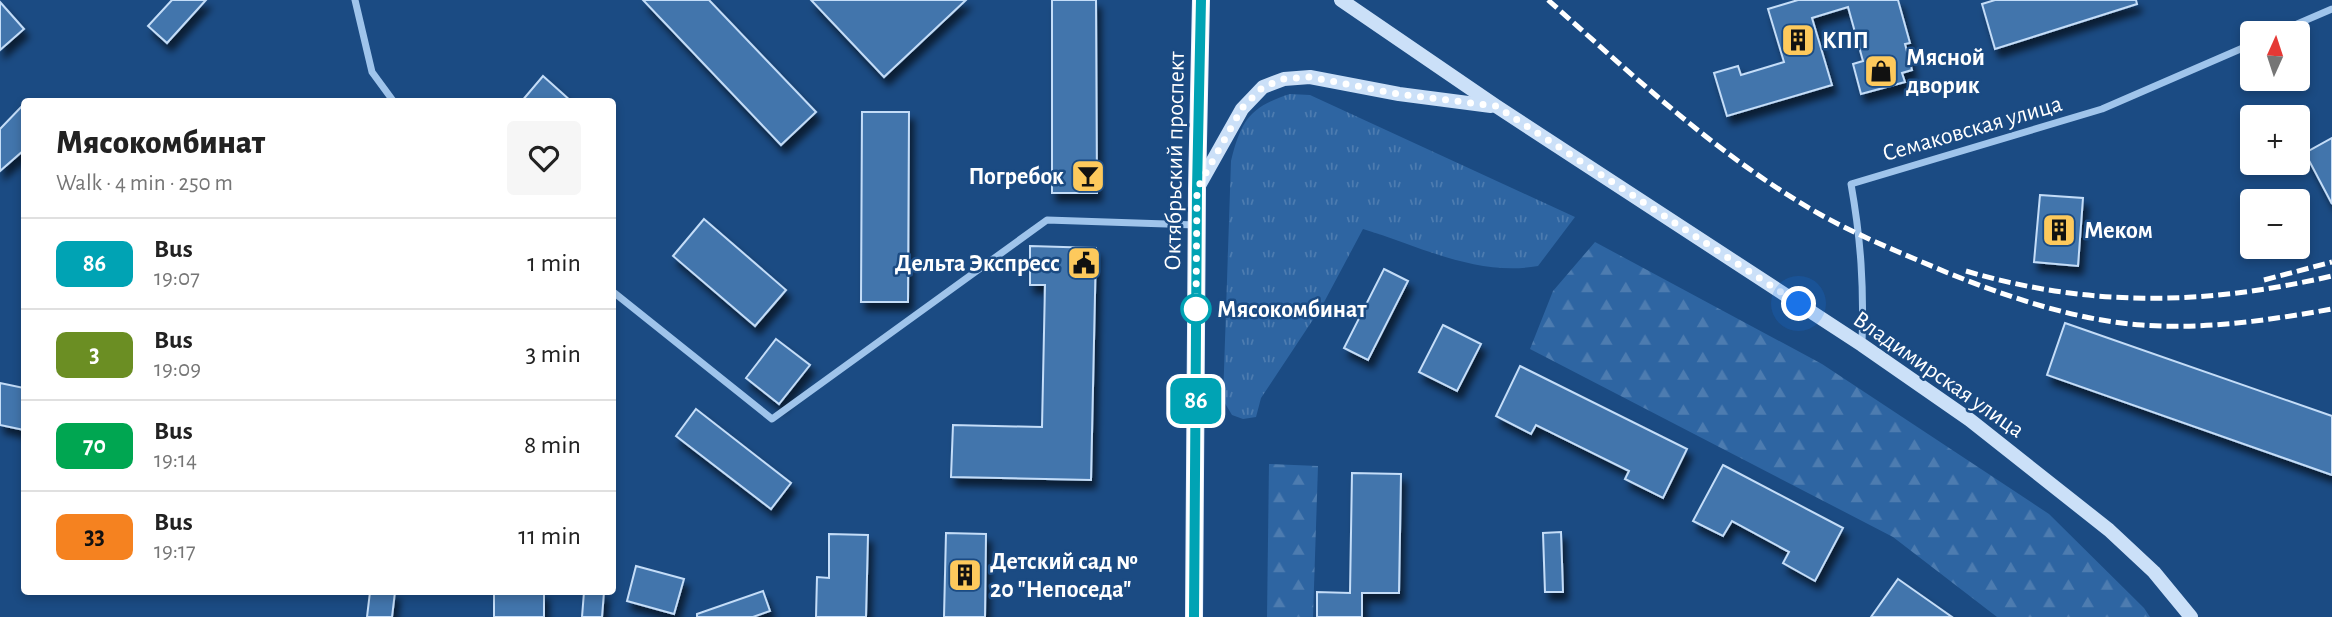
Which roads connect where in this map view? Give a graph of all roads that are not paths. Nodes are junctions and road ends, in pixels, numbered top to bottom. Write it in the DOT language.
graph roads {
  1 [pos="355,0"];
  2 [pos="1201,0"];
  3 [pos="1341,0"];
  4 [pos="2332,9"];
  5 [pos="2304,21"];
  6 [pos="2240,49"];
  7 [pos="391,98"];
  8 [pos="1496,106"];
  9 [pos="1197,189"];
  10 [pos="1197,225"];
  11 [pos="616,293"];
  12 [pos="1862,345"];
  13 [pos="1194,617"];
  14 [pos="2191,617"];
  1 -- 7 [label="street"];
  2 -- 9 [label="main road, Октябрьский проспект"];
  3 -- 8 [label="main road, Владимирская улица"];
  4 -- 5 [label="street"];
  6 -- 12 [label="street, Семаковская улица"];
  8 -- 9 [label="main road, Владимирская улица"];
  8 -- 12 [label="main road, Владимирская улица"];
  9 -- 10 [label="main road, Октябрьский проспект"];
  10 -- 11 [label="street"];
  10 -- 13 [label="main road, Октябрьский проспект"];
  12 -- 14 [label="main road, Владимирская улица"];
}
